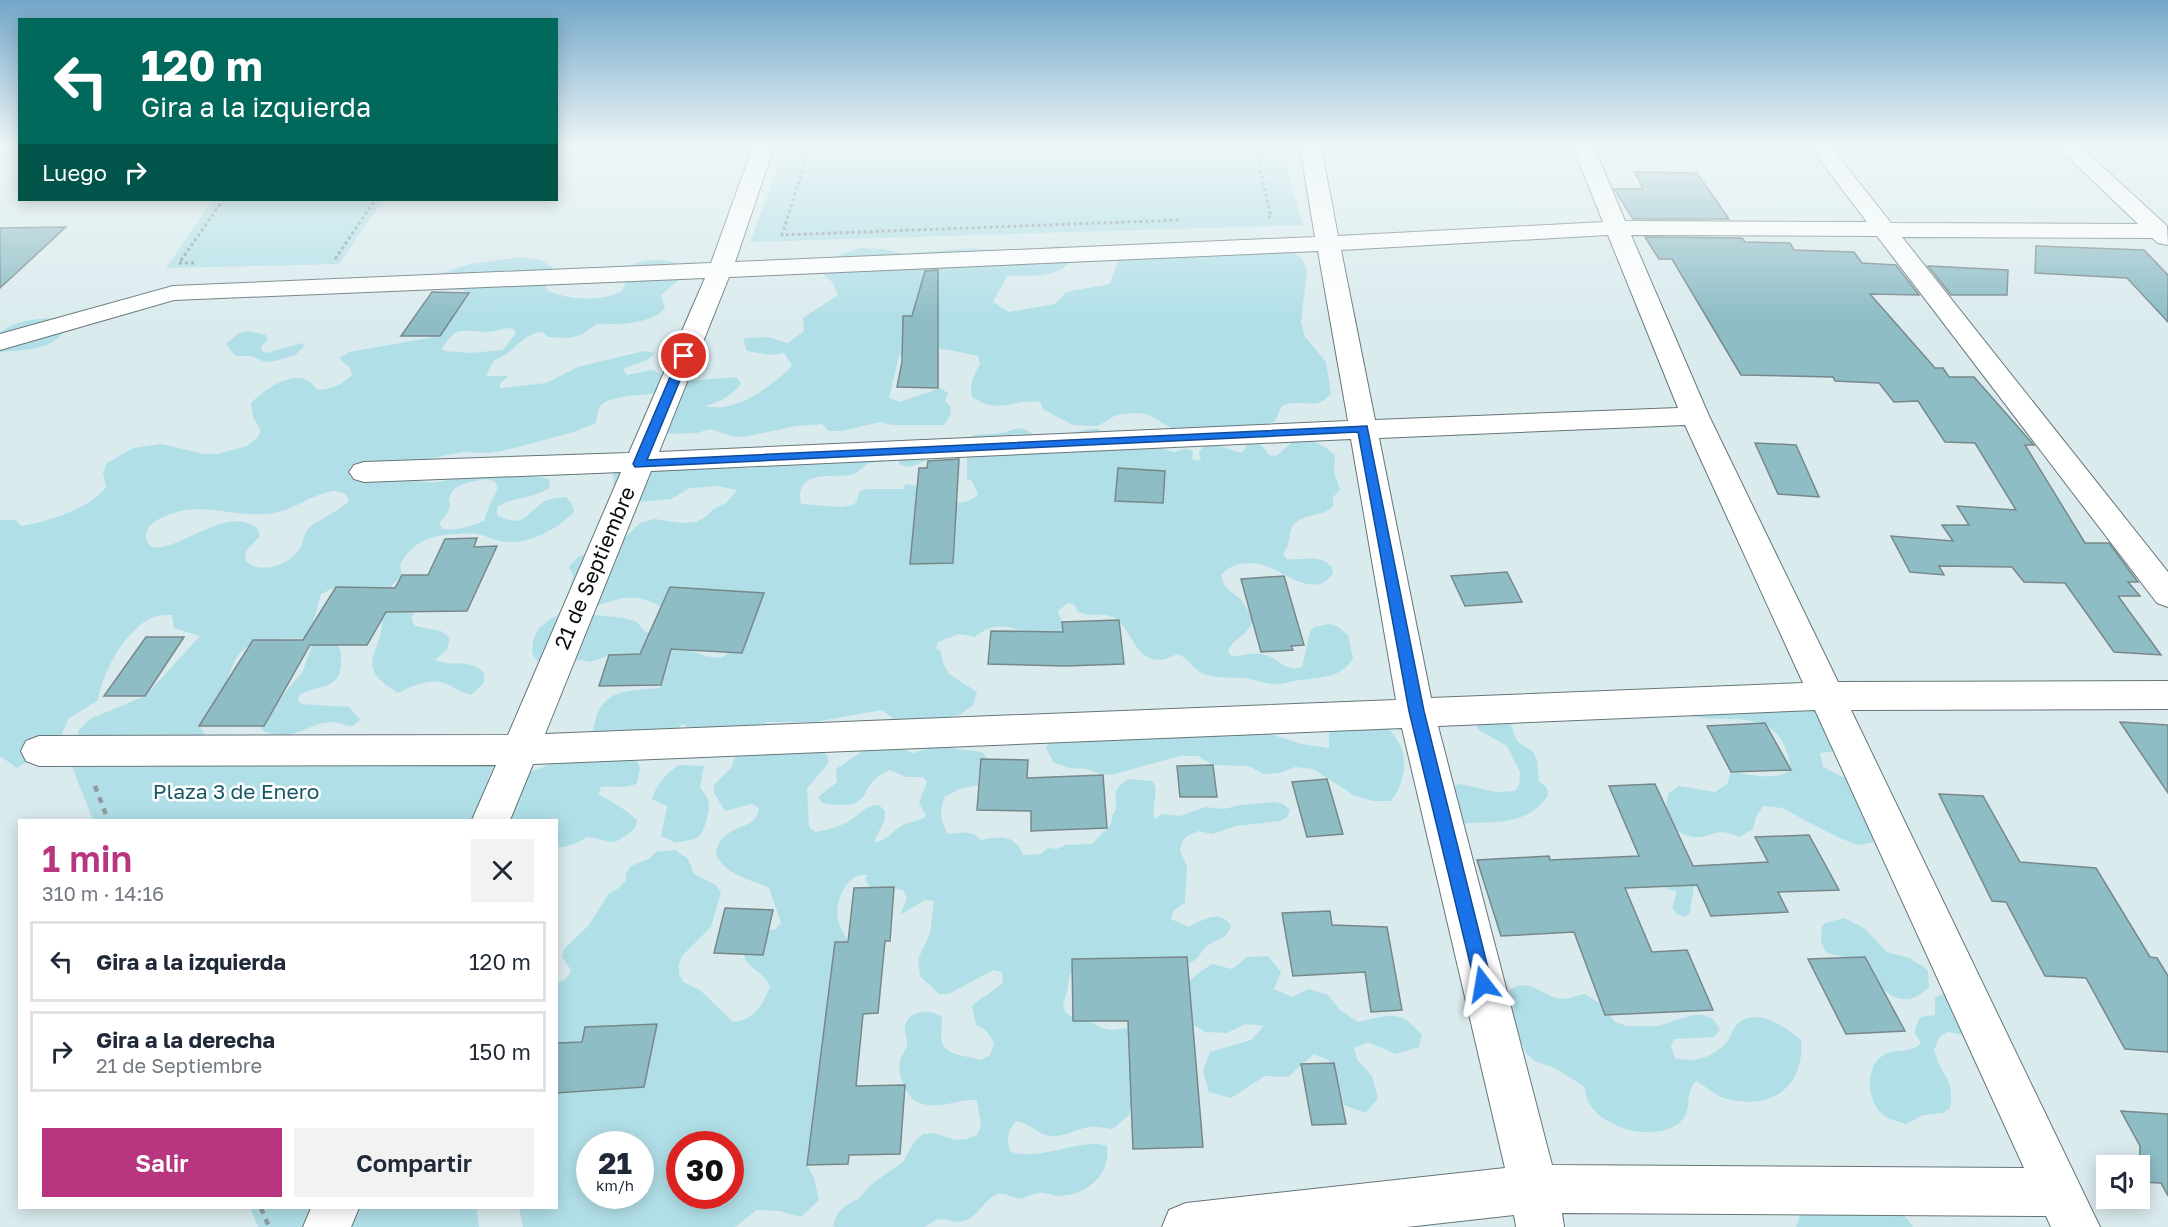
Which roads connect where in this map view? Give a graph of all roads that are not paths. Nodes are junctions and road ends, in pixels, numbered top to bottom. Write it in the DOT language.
graph roads {
  1 [pos="744,204"];
  2 [pos="1321,204"];
  3 [pos="1608,204"];
  4 [pos="1865,204"];
  5 [pos="2130,204"];
  6 [pos="2165,227"];
  7 [pos="1618,228"];
  8 [pos="1884,229"];
  9 [pos="1328,244"];
  10 [pos="720,270"];
  11 [pos="0,342"];
  12 [pos="1695,416"];
  13 [pos="1363,428"];
  14 [pos="639,464"];
  15 [pos="364,472"];
  16 [pos="2168,595"];
  17 [pos="2168,695"];
  18 [pos="1826,696"];
  19 [pos="1416,711"];
  20 [pos="519,750"];
  21 [pos="39,751"];
  22 [pos="491,819"];
  23 [pos="1537,1208"];
  24 [pos="335,1209"];
  25 [pos="2067,1210"];
  26 [pos="327,1227"];
  27 [pos="1186,1227"];
  1 -- 10 [label="street, 21 de Septiembre"];
  2 -- 9 [label="street"];
  3 -- 7 [label="street"];
  4 -- 8 [label="street"];
  5 -- 6 [label="street"];
  6 -- 8 [label="street"];
  7 -- 8 [label="street"];
  7 -- 9 [label="street"];
  7 -- 12 [label="street"];
  8 -- 16 [label="street"];
  9 -- 10 [label="street"];
  9 -- 13 [label="street"];
  10 -- 11 [label="street"];
  10 -- 14 [label="street, 21 de Septiembre"];
  12 -- 13 [label="street"];
  12 -- 18 [label="street"];
  13 -- 14 [label="street"];
  13 -- 19 [label="street"];
  14 -- 15 [label="street"];
  14 -- 20 [label="street, 21 de Septiembre"];
  17 -- 18 [label="street"];
  18 -- 19 [label="street"];
  18 -- 25 [label="street"];
  19 -- 20 [label="street"];
  19 -- 23 [label="street"];
  20 -- 21 [label="street"];
  20 -- 22 [label="street, 21 de Septiembre"];
  23 -- 25 [label="street"];
  23 -- 27 [label="street"];
  24 -- 26 [label="street"];
}
